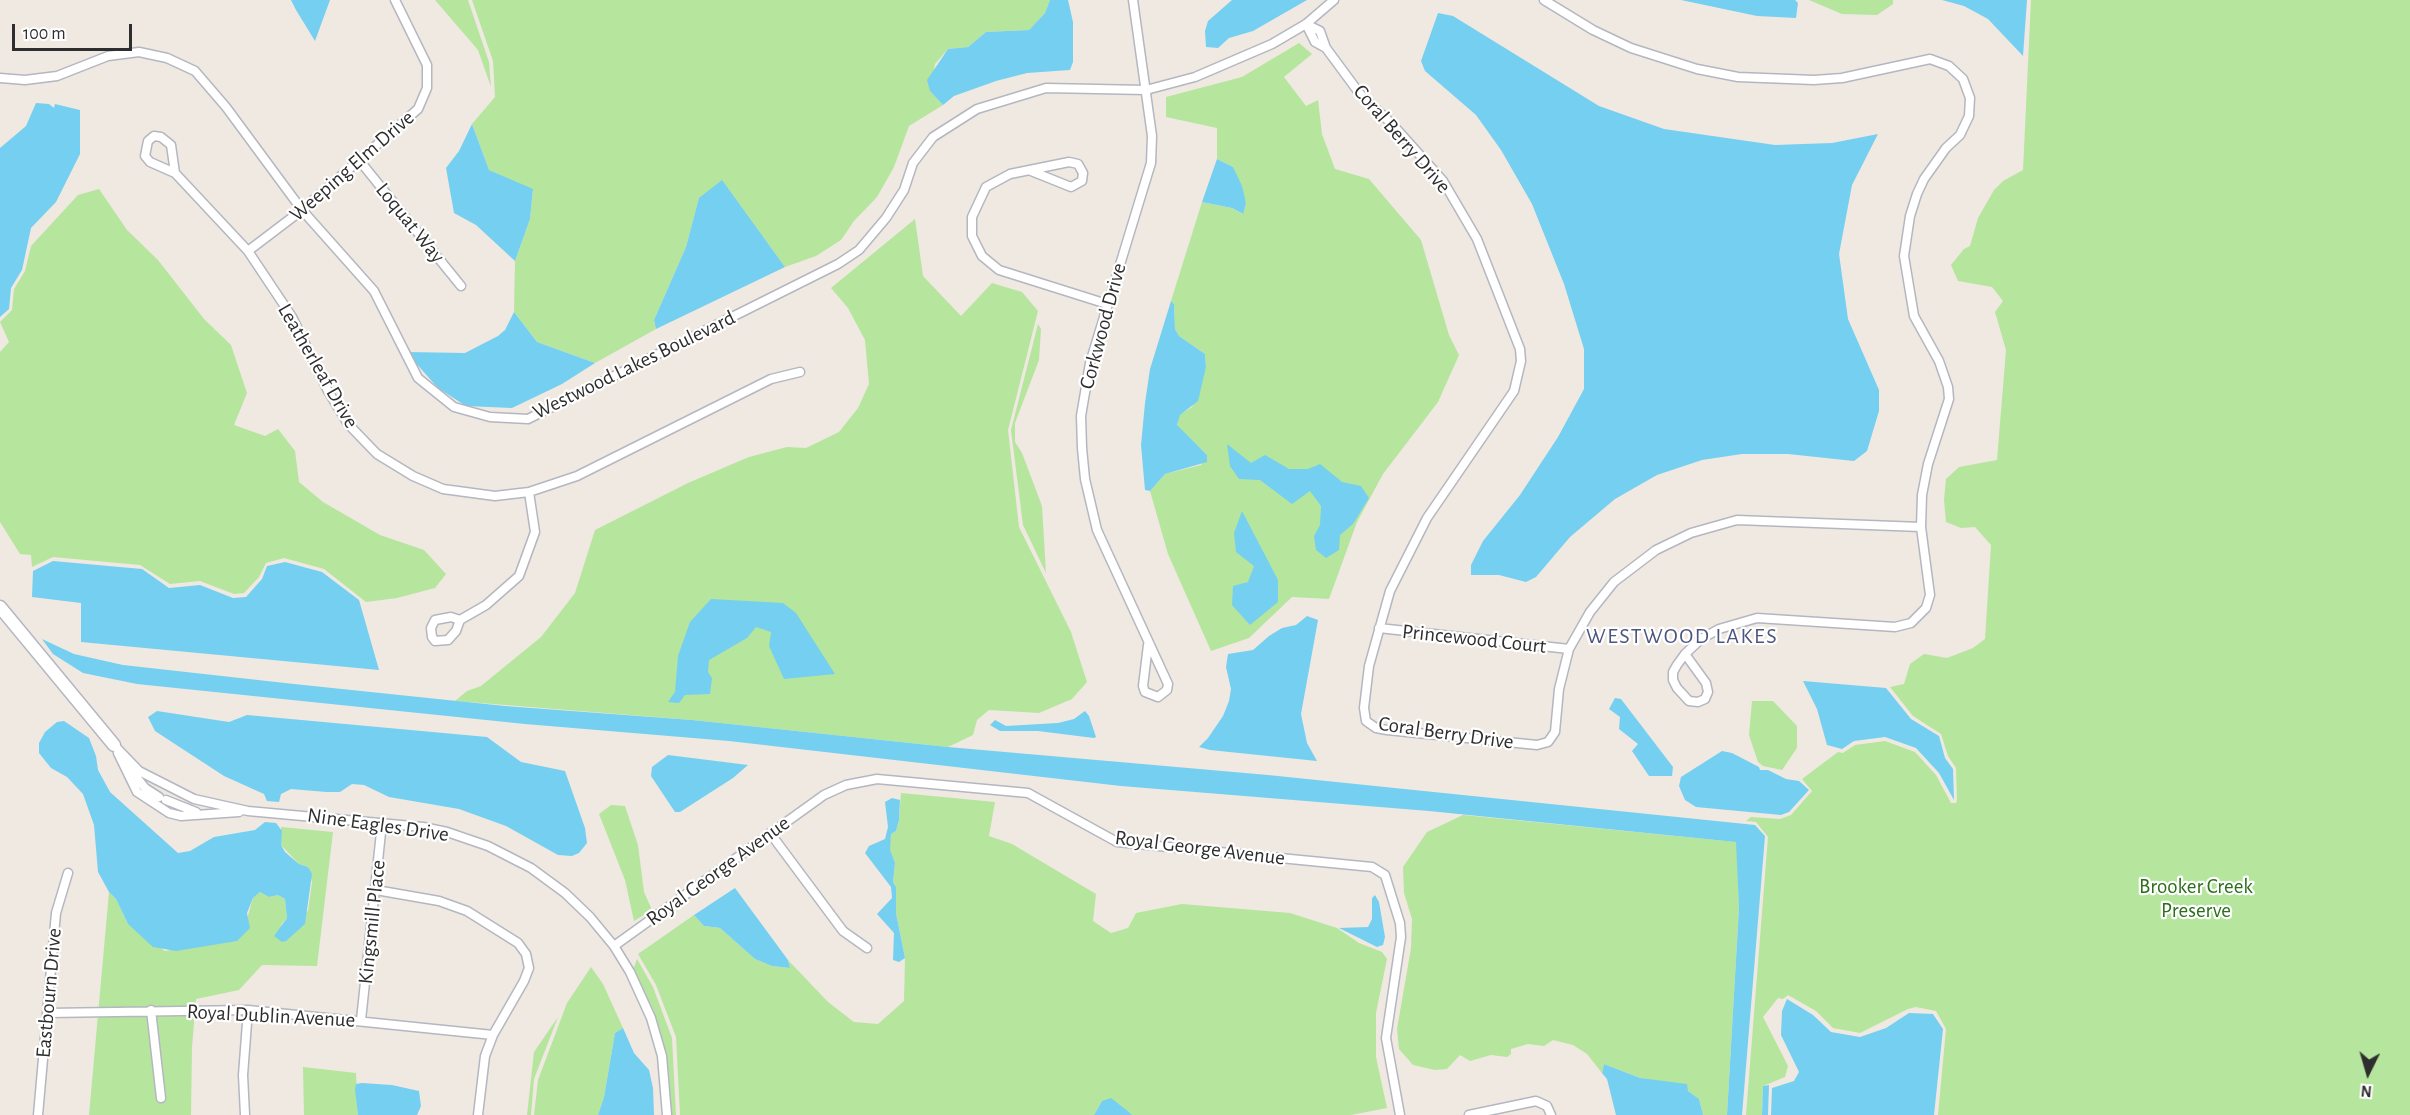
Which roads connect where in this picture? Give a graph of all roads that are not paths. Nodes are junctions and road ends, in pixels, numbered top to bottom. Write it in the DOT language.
graph roads {
  1 [pos="395,0"];
  2 [pos="1132,0"];
  3 [pos="1334,0"];
  4 [pos="1544,0"];
  5 [pos="1306,24"];
  6 [pos="0,78"];
  7 [pos="1146,90"];
  8 [pos="359,160"];
  9 [pos="1031,171"];
  10 [pos="175,173"];
  11 [pos="302,210"];
  12 [pos="248,251"];
  13 [pos="461,285"];
  14 [pos="1107,304"];
  15 [pos="800,372"];
  16 [pos="529,492"];
  17 [pos="1920,527"];
  18 [pos="0,607"];
  19 [pos="460,620"];
  20 [pos="1378,628"];
  21 [pos="1148,645"];
  22 [pos="1569,650"];
  23 [pos="1685,654"];
  24 [pos="114,745"];
  25 [pos="248,811"];
  26 [pos="206,815"];
  27 [pos="382,823"];
  28 [pos="770,833"];
  29 [pos="68,873"];
  30 [pos="376,890"];
  31 [pos="614,946"];
  32 [pos="867,948"];
  33 [pos="151,1010"];
  34 [pos="248,1010"];
  35 [pos="48,1013"];
  36 [pos="361,1020"];
  37 [pos="493,1035"];
  38 [pos="161,1098"];
  39 [pos="38,1115"];
  40 [pos="245,1115"];
  41 [pos="478,1115"];
  42 [pos="667,1115"];
  43 [pos="1400,1115"];
  44 [pos="1469,1115"];
  45 [pos="1551,1115"];
  1 -- 8 [label="street, Weeping Elm Drive"];
  2 -- 7 [label="street, Corkwood Drive"];
  3 -- 5 [label="street, Westwood Lakes Boulevard"];
  4 -- 17 [label="street"];
  5 -- 7 [label="street, Westwood Lakes Boulevard"];
  5 -- 20 [label="street, Coral Berry Drive"];
  6 -- 11 [label="street, Westwood Lakes Boulevard"];
  7 -- 11 [label="street, Westwood Lakes Boulevard"];
  7 -- 14 [label="street, Corkwood Drive"];
  8 -- 11 [label="street, Weeping Elm Drive"];
  8 -- 13 [label="street, Loquat Way"];
  9 -- 9 [label="street"];
  9 -- 14 [label="street"];
  10 -- 10 [label="street, Leatherleaf Drive"];
  10 -- 12 [label="street, Leatherleaf Drive"];
  11 -- 12 [label="street, Weeping Elm Drive"];
  12 -- 16 [label="street, Leatherleaf Drive"];
  14 -- 21 [label="street, Corkwood Drive"];
  15 -- 16 [label="street, Leatherleaf Drive"];
  16 -- 19 [label="street"];
  17 -- 22 [label="street, Coral Berry Drive"];
  17 -- 23 [label="street"];
  18 -- 24 [label="street, Nine Eagles Drive"];
  20 -- 22 [label="street, Princewood Court"];
  20 -- 22 [label="street, Coral Berry Drive"];
  21 -- 21 [label="street, Corkwood Drive"];
  23 -- 23 [label="street"];
  24 -- 25 [label="street, Nine Eagles Drive"];
  24 -- 26 [label="street, Nine Eagles Drive"];
  24 -- 26 [label="street, Nine Eagles Drive"];
  25 -- 26 [label="street, Nine Eagles Drive"];
  25 -- 27 [label="street, Nine Eagles Drive"];
  27 -- 30 [label="street, Kingsmill Place"];
  27 -- 31 [label="street, Nine Eagles Drive"];
  28 -- 31 [label="street, Royal George Avenue"];
  28 -- 32 [label="street"];
  28 -- 43 [label="street, Royal George Avenue"];
  29 -- 35 [label="street, Eastbourn Drive"];
  30 -- 36 [label="street, Kingsmill Place"];
  30 -- 37 [label="street"];
  31 -- 42 [label="street, Nine Eagles Drive"];
  33 -- 34 [label="street, Royal Dublin Avenue"];
  33 -- 35 [label="street, Royal Dublin Avenue"];
  33 -- 38 [label="street"];
  34 -- 36 [label="street, Royal Dublin Avenue"];
  34 -- 40 [label="street"];
  35 -- 39 [label="street, Eastbourn Drive"];
  36 -- 37 [label="street, Royal Dublin Avenue"];
  37 -- 41 [label="street"];
  44 -- 45 [label="street"];
}
